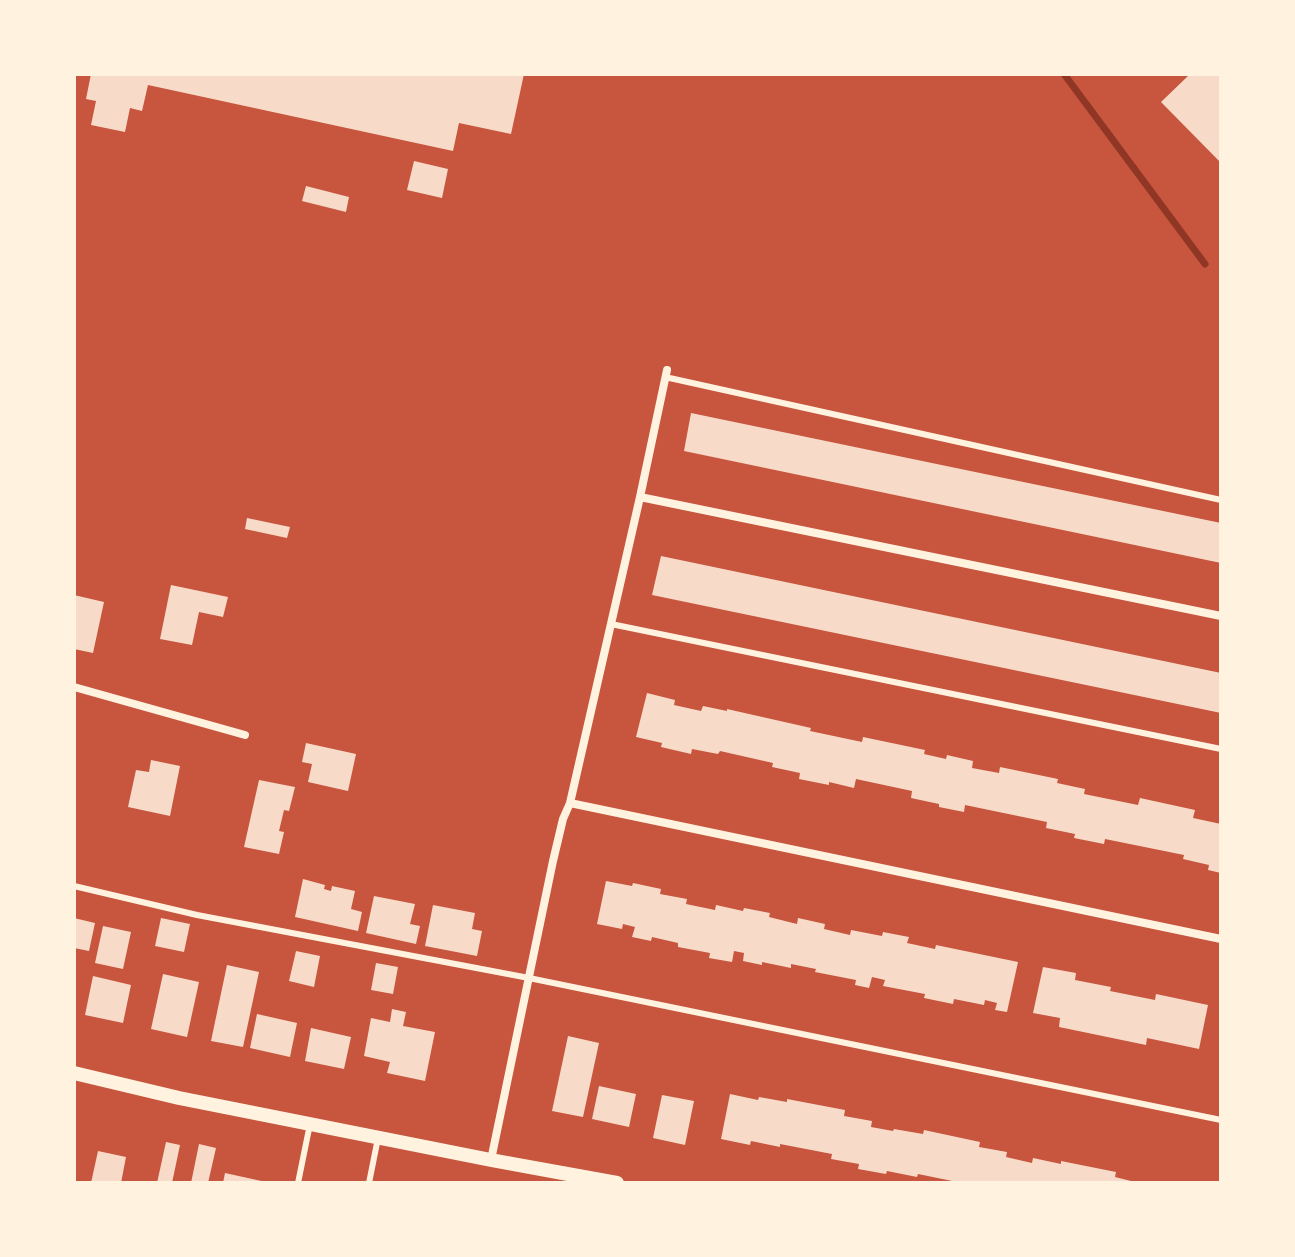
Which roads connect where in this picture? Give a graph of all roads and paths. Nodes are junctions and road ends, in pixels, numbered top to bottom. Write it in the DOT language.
graph roads {
  1 [pos="666,374"];
  2 [pos="640,497"];
  3 [pos="1221,500"];
  4 [pos="1221,616"];
  5 [pos="611,624"];
  6 [pos="74,687"];
  7 [pos="245,735"];
  8 [pos="1221,749"];
  9 [pos="570,803"];
  10 [pos="74,886"];
  11 [pos="1221,939"];
  12 [pos="529,978"];
  13 [pos="74,1073"];
  14 [pos="1221,1120"];
  15 [pos="310,1124"];
  16 [pos="378,1138"];
  17 [pos="491,1160"];
  18 [pos="298,1183"];
  19 [pos="369,1183"];
  20 [pos="617,1183"];
  1 -- 2 [label="street"];
  1 -- 3 [label="lane"];
  2 -- 4 [label="street"];
  2 -- 5 [label="street"];
  5 -- 8 [label="lane"];
  5 -- 9 [label="street"];
  6 -- 7 [label="street"];
  9 -- 11 [label="street"];
  9 -- 12 [label="street"];
  10 -- 12 [label="lane"];
  12 -- 14 [label="lane"];
  12 -- 17 [label="street"];
  13 -- 15 [label="street"];
  15 -- 16 [label="street"];
  15 -- 18 [label="lane"];
  16 -- 17 [label="street"];
  16 -- 19 [label="lane"];
  17 -- 20 [label="street"];
}
